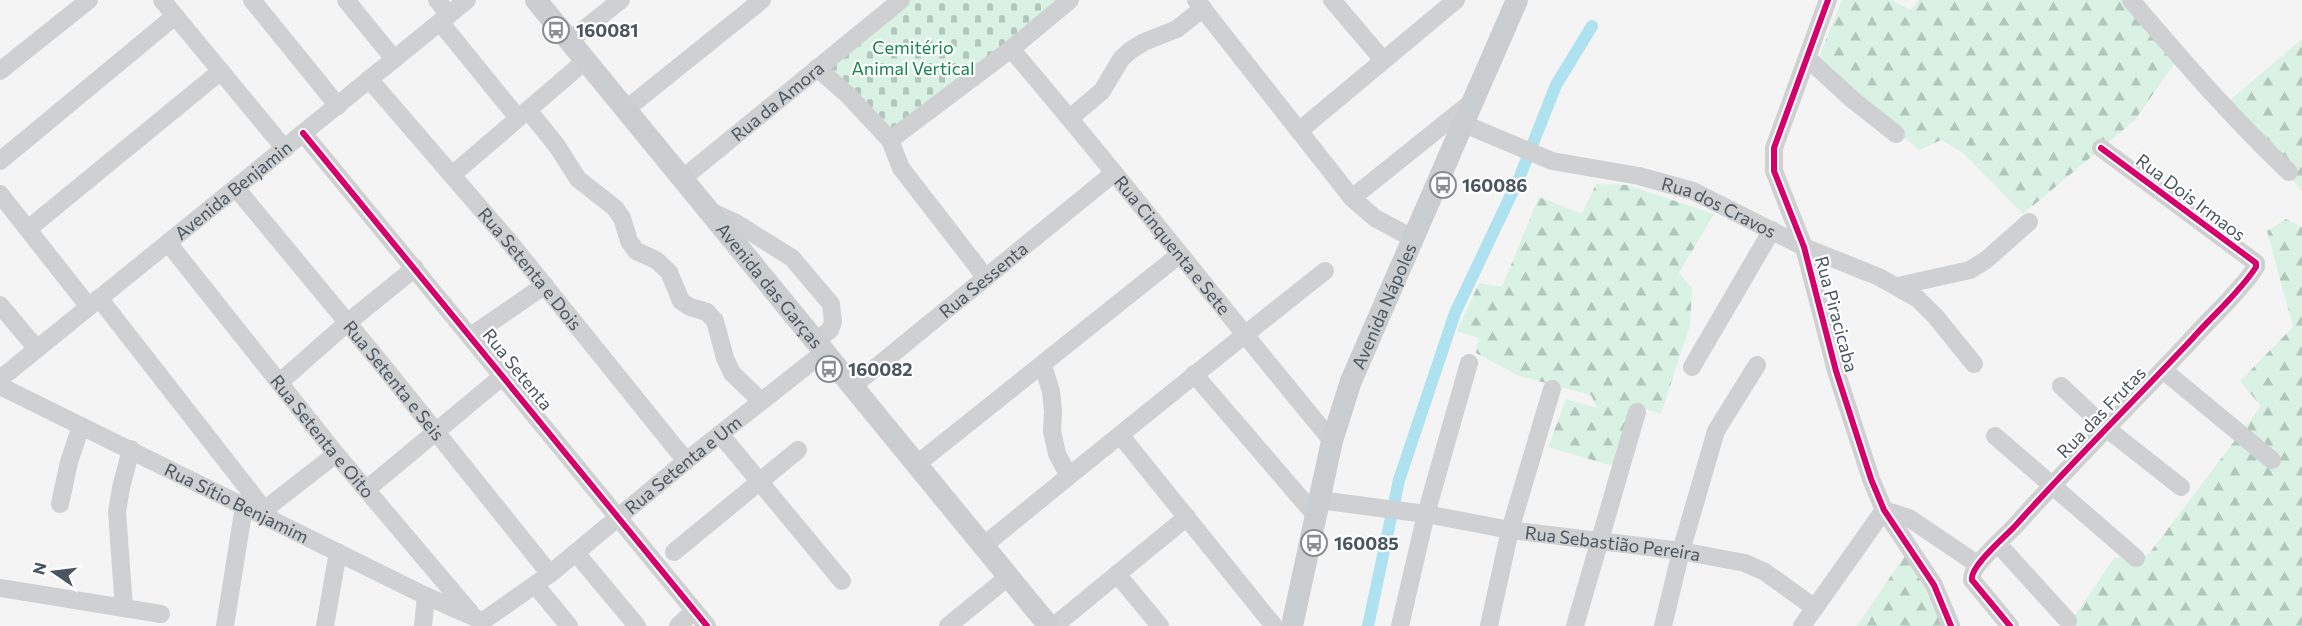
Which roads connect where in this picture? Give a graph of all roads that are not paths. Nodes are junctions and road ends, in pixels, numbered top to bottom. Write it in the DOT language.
graph roads {
  1 [pos="89,0"];
  2 [pos="162,0"];
  3 [pos="252,0"];
  4 [pos="346,0"];
  5 [pos="437,0"];
  6 [pos="467,0"];
  7 [pos="536,0"];
  8 [pos="621,0"];
  9 [pos="762,0"];
  10 [pos="901,0"];
  11 [pos="1070,0"];
  12 [pos="1332,0"];
  13 [pos="1456,0"];
  14 [pos="1517,0"];
  15 [pos="1828,0"];
  16 [pos="2131,0"];
  17 [pos="1199,4"];
  18 [pos="175,16"];
  19 [pos="444,18"];
  20 [pos="569,41"];
  21 [pos="1011,50"];
  22 [pos="394,58"];
  23 [pos="1808,59"];
  24 [pos="1383,60"];
  25 [pos="585,61"];
  26 [pos="817,68"];
  27 [pos="0,71"];
  28 [pos="221,72"];
  29 [pos="369,79"];
  30 [pos="1472,102"];
  31 [pos="338,106"];
  32 [pos="625,110"];
  33 [pos="523,114"];
  34 [pos="1070,118"];
  35 [pos="1462,123"];
  36 [pos="1299,131"];
  37 [pos="303,133"];
  38 [pos="1896,134"];
  39 [pos="890,140"];
  40 [pos="285,148"];
  41 [pos="2101,148"];
  42 [pos="0,160"];
  43 [pos="2289,172"];
  44 [pos="1114,173"];
  45 [pos="452,175"];
  46 [pos="682,179"];
  47 [pos="236,188"];
  48 [pos="0,194"];
  49 [pos="1352,198"];
  50 [pos="708,210"];
  51 [pos="2029,222"];
  52 [pos="28,229"];
  53 [pos="1772,231"];
  54 [pos="1414,239"];
  55 [pos="169,244"];
  56 [pos="1804,247"];
  57 [pos="1179,255"];
  58 [pos="415,268"];
  59 [pos="1325,271"];
  60 [pos="2253,272"];
  61 [pos="986,278"];
  62 [pos="545,285"];
  63 [pos="1898,286"];
  64 [pos="94,303"];
  65 [pos="0,305"];
  66 [pos="347,323"];
  67 [pos="1243,334"];
  68 [pos="471,336"];
  69 [pos="820,346"];
  70 [pos="37,349"];
  71 [pos="1469,363"];
  72 [pos="1974,363"];
  73 [pos="1757,365"];
  74 [pos="1043,366"];
  75 [pos="1692,367"];
  76 [pos="2163,370"];
  77 [pos="1194,374"];
  78 [pos="504,375"];
  79 [pos="0,379"];
  80 [pos="280,382"];
  81 [pos="0,386"];
  82 [pos="853,386"];
  83 [pos="2061,386"];
  84 [pos="1552,389"];
  85 [pos="762,401"];
  86 [pos="1637,412"];
  87 [pos="81,426"];
  88 [pos="2106,428"];
  89 [pos="436,431"];
  90 [pos="720,434"];
  91 [pos="1121,436"];
  92 [pos="1995,436"];
  93 [pos="1332,441"];
  94 [pos="131,449"];
  95 [pos="798,450"];
  96 [pos="336,454"];
  97 [pos="2272,460"];
  98 [pos="686,461"];
  99 [pos="917,464"];
  100 [pos="1069,476"];
  101 [pos="759,481"];
  102 [pos="2051,486"];
  103 [pos="2181,487"];
  104 [pos="367,489"];
  105 [pos="60,504"];
  106 [pos="244,506"];
  107 [pos="1318,508"];
  108 [pos="1884,510"];
  109 [pos="1426,514"];
  110 [pos="268,515"];
  111 [pos="618,517"];
  112 [pos="1187,517"];
  113 [pos="1510,530"];
  114 [pos="1599,541"];
  115 [pos="1999,545"];
  116 [pos="982,546"];
  117 [pos="1681,551"];
  118 [pos="338,552"];
  119 [pos="674,552"];
  120 [pos="576,553"];
  121 [pos="2136,558"];
  122 [pos="1975,568"];
  123 [pos="550,574"];
  124 [pos="1117,574"];
  125 [pos="1008,577"];
  126 [pos="842,581"];
  127 [pos="536,586"];
  128 [pos="0,588"];
  129 [pos="426,596"];
  130 [pos="124,608"];
  131 [pos="1815,608"];
  132 [pos="694,611"];
  133 [pos="161,614"];
  134 [pos="2068,621"];
  135 [pos="480,622"];
  136 [pos="225,626"];
  137 [pos="325,626"];
  138 [pos="423,626"];
  139 [pos="569,626"];
  140 [pos="637,626"];
  141 [pos="678,626"];
  142 [pos="707,626"];
  143 [pos="948,626"];
  144 [pos="1049,626"];
  145 [pos="1054,626"];
  146 [pos="1160,626"];
  147 [pos="1274,626"];
  148 [pos="1292,626"];
  149 [pos="1400,626"];
  150 [pos="1489,626"];
  151 [pos="1575,626"];
  152 [pos="1663,626"];
  153 [pos="1802,626"];
  154 [pos="1951,626"];
  155 [pos="2010,626"];
  1 -- 27 [label="street"];
  2 -- 18 [label="street"];
  3 -- 31 [label="street"];
  4 -- 22 [label="street"];
  5 -- 19 [label="street"];
  6 -- 19 [label="street, Avenida Benjamin"];
  7 -- 20 [label="main road, Avenida das Garças"];
  8 -- 20 [label="street"];
  9 -- 32 [label="street"];
  10 -- 26 [label="street, Rua da Amora"];
  11 -- 21 [label="street"];
  12 -- 24 [label="street"];
  13 -- 24 [label="street"];
  14 -- 30 [label="main road, Avenida Nápoles"];
  15 -- 23 [label="street, Rua Piracicaba"];
  16 -- 43 [label="street"];
  17 -- 34 [label="street"];
  17 -- 36 [label="street"];
  18 -- 28 [label="street"];
  18 -- 42 [label="street"];
  19 -- 22 [label="street, Avenida Benjamin"];
  19 -- 33 [label="street"];
  20 -- 25 [label="main road, Avenida das Garças"];
  21 -- 34 [label="street, Rua Cinquenta e Sete"];
  21 -- 39 [label="street"];
  22 -- 29 [label="street, Avenida Benjamin"];
  23 -- 38 [label="street"];
  23 -- 56 [label="street, Rua Piracicaba"];
  24 -- 36 [label="street"];
  25 -- 32 [label="main road, Avenida das Garças"];
  25 -- 33 [label="street"];
  26 -- 39 [label="street"];
  26 -- 46 [label="street, Rua da Amora"];
  28 -- 40 [label="street"];
  28 -- 52 [label="street"];
  29 -- 31 [label="street, Avenida Benjamin"];
  29 -- 45 [label="street, Rua Setenta e Dois"];
  30 -- 35 [label="main road, Avenida Nápoles"];
  30 -- 49 [label="street"];
  31 -- 37 [label="street, Avenida Benjamin"];
  32 -- 46 [label="main road, Avenida das Garças"];
  33 -- 45 [label="street"];
  33 -- 85 [label="street"];
  34 -- 44 [label="street, Rua Cinquenta e Sete"];
  35 -- 53 [label="street, Rua dos Cravos"];
  35 -- 54 [label="main road, Avenida Nápoles"];
  36 -- 49 [label="street"];
  37 -- 40 [label="street, Avenida Benjamin"];
  37 -- 58 [label="street, Rua Setenta"];
  39 -- 61 [label="street"];
  40 -- 47 [label="street, Avenida Benjamin"];
  41 -- 60 [label="street, Rua Dois Irmaos"];
  44 -- 57 [label="street, Rua Cinquenta e Sete"];
  44 -- 61 [label="street, Rua Sessenta"];
  45 -- 62 [label="street, Rua Setenta e Dois"];
  46 -- 50 [label="main road, Avenida das Garças"];
  47 -- 55 [label="street, Avenida Benjamin"];
  47 -- 66 [label="street, Rua Setenta e Seis"];
  48 -- 52 [label="street"];
  49 -- 54 [label="street"];
  50 -- 69 [label="main road, Avenida das Garças"];
  50 -- 69 [label="street, Rua Setenta e Um"];
  51 -- 63 [label="street"];
  52 -- 64 [label="street"];
  53 -- 56 [label="street, Rua dos Cravos"];
  53 -- 75 [label="street"];
  54 -- 93 [label="main road, Avenida Nápoles"];
  55 -- 64 [label="street, Avenida Benjamin"];
  55 -- 80 [label="street, Rua Setenta e Oito"];
  56 -- 63 [label="street, Rua dos Cravos"];
  56 -- 108 [label="street, Rua Piracicaba"];
  57 -- 67 [label="street, Rua Cinquenta e Sete"];
  57 -- 74 [label="street"];
  58 -- 66 [label="street"];
  58 -- 68 [label="street, Rua Setenta"];
  59 -- 67 [label="street"];
  60 -- 76 [label="street, Rua das Frutas"];
  61 -- 82 [label="street, Rua Sessenta"];
  62 -- 68 [label="street"];
  62 -- 98 [label="street, Rua Setenta e Dois"];
  63 -- 72 [label="street, Rua dos Cravos"];
  64 -- 70 [label="street, Avenida Benjamin"];
  64 -- 110 [label="street"];
  65 -- 70 [label="street"];
  66 -- 80 [label="street"];
  66 -- 89 [label="street, Rua Setenta e Seis"];
  67 -- 77 [label="street"];
  67 -- 93 [label="street, Rua Cinquenta e Sete"];
  68 -- 78 [label="street, Rua Setenta"];
  69 -- 82 [label="main road, Avenida das Garças"];
  69 -- 85 [label="street, Rua Setenta e Um"];
  70 -- 79 [label="street, Avenida Benjamin"];
  71 -- 109 [label="street"];
  73 -- 117 [label="street"];
  74 -- 99 [label="street"];
  74 -- 100 [label="street"];
  76 -- 88 [label="street, Rua das Frutas"];
  76 -- 97 [label="street"];
  77 -- 91 [label="street"];
  77 -- 107 [label="street"];
  78 -- 89 [label="street"];
  78 -- 111 [label="street, Rua Setenta"];
  80 -- 96 [label="street, Rua Setenta e Oito"];
  81 -- 87 [label="street, Rua Sítio Benjamim"];
  82 -- 99 [label="main road, Avenida das Garças"];
  83 -- 88 [label="street"];
  84 -- 113 [label="street"];
  85 -- 90 [label="street, Rua Setenta e Um"];
  86 -- 114 [label="street"];
  87 -- 94 [label="street, Rua Sítio Benjamim"];
  87 -- 105 [label="street"];
  88 -- 102 [label="street, Rua das Frutas"];
  88 -- 103 [label="street"];
  89 -- 104 [label="street"];
  89 -- 123 [label="street, Rua Setenta e Seis"];
  90 -- 98 [label="street, Rua Setenta e Um"];
  90 -- 101 [label="street"];
  91 -- 100 [label="street"];
  91 -- 112 [label="street"];
  92 -- 102 [label="street"];
  93 -- 107 [label="main road, Avenida Nápoles"];
  94 -- 106 [label="street, Rua Sítio Benjamim"];
  94 -- 130 [label="street"];
  95 -- 101 [label="street"];
  96 -- 104 [label="street, Rua Setenta e Oito"];
  96 -- 110 [label="street"];
  98 -- 111 [label="street, Rua Setenta e Um"];
  99 -- 116 [label="main road, Avenida das Garças"];
  100 -- 116 [label="street"];
  101 -- 119 [label="street"];
  101 -- 126 [label="street"];
  102 -- 115 [label="street, Rua das Frutas"];
  102 -- 121 [label="street"];
  104 -- 135 [label="street, Rua Setenta e Oito"];
  106 -- 110 [label="street, Rua Sítio Benjamim"];
  106 -- 136 [label="street"];
  107 -- 109 [label="street, Rua Sebastião Pereira"];
  107 -- 148 [label="main road, Avenida Nápoles"];
  108 -- 122 [label="street"];
  108 -- 131 [label="street"];
  108 -- 154 [label="street, Rua Piracicaba"];
  109 -- 113 [label="street, Rua Sebastião Pereira"];
  109 -- 149 [label="street"];
  110 -- 118 [label="street, Rua Sítio Benjamim"];
  111 -- 120 [label="street, Rua Setenta e Um"];
  111 -- 132 [label="street, Rua Setenta"];
  112 -- 124 [label="street"];
  112 -- 147 [label="street"];
  113 -- 114 [label="street, Rua Sebastião Pereira"];
  113 -- 150 [label="street"];
  114 -- 117 [label="street, Rua Sebastião Pereira"];
  114 -- 151 [label="street"];
  115 -- 122 [label="street, Rua das Frutas"];
  115 -- 134 [label="street"];
  116 -- 125 [label="main road, Avenida das Garças"];
  117 -- 131 [label="street, Rua Sebastião Pereira"];
  117 -- 152 [label="street"];
  118 -- 129 [label="street, Rua Sítio Benjamim"];
  118 -- 137 [label="street"];
  120 -- 123 [label="street, Rua Setenta e Um"];
  120 -- 140 [label="street"];
  122 -- 155 [label="street"];
  123 -- 127 [label="street, Rua Setenta e Um"];
  124 -- 145 [label="street"];
  124 -- 146 [label="street"];
  125 -- 143 [label="street"];
  125 -- 144 [label="main road, Avenida das Garças"];
  127 -- 135 [label="street, Rua Setenta e Um"];
  127 -- 139 [label="street"];
  128 -- 130 [label="street"];
  129 -- 135 [label="street, Rua Sítio Benjamim"];
  129 -- 138 [label="street"];
  130 -- 133 [label="street"];
  131 -- 153 [label="street"];
  132 -- 141 [label="street"];
  132 -- 142 [label="street, Rua Setenta"];
}
